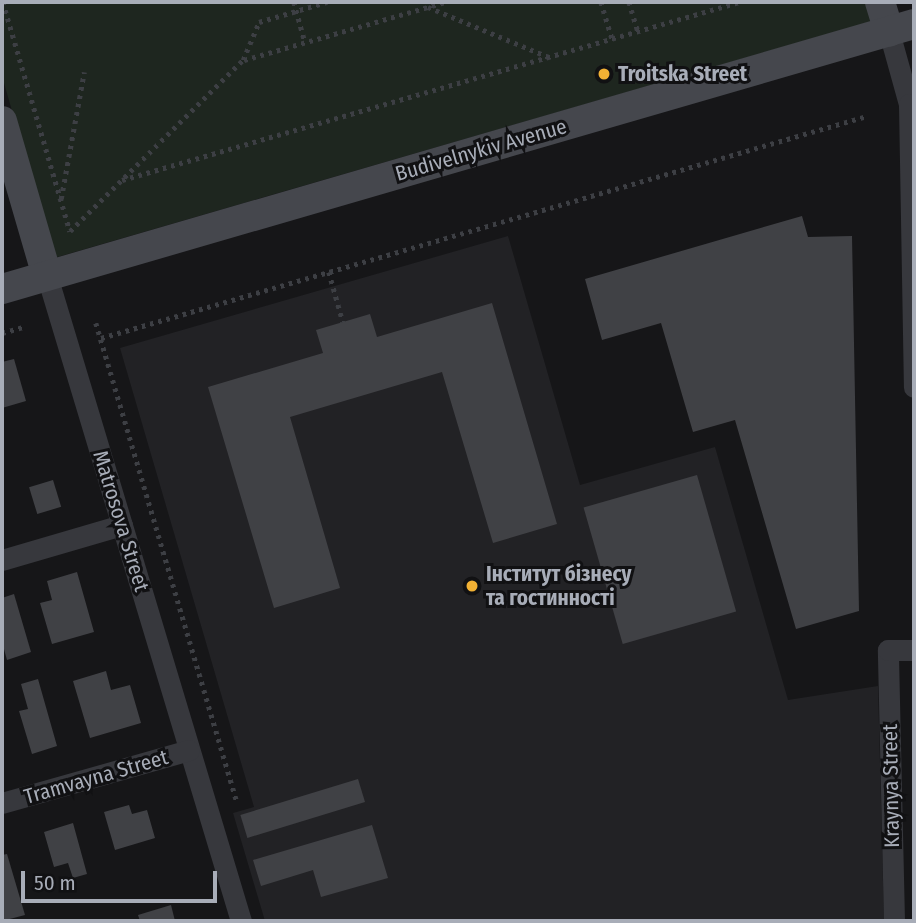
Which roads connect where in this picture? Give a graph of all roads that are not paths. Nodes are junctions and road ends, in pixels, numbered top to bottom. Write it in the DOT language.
graph roads {
  1 [pos="880,2"];
  2 [pos="902,28"];
  3 [pos="2,121"];
  4 [pos="47,276"];
  5 [pos="2,289"];
  6 [pos="914,387"];
  7 [pos="122,525"];
  8 [pos="2,560"];
  9 [pos="914,650"];
  10 [pos="189,750"];
  11 [pos="2,803"];
  12 [pos="241,921"];
  13 [pos="894,921"];
  1 -- 2 [label="main road"];
  2 -- 4 [label="main road, Budivelnykiv Avenue"];
  2 -- 6 [label="street"];
  3 -- 4 [label="main road, Matrosova Street"];
  4 -- 5 [label="main road, Budivelnykiv Avenue"];
  4 -- 7 [label="street, Matrosova Street"];
  7 -- 8 [label="street"];
  7 -- 10 [label="street, Matrosova Street"];
  9 -- 13 [label="street, Kraynya Street"];
  10 -- 11 [label="street, Tramvayna Street"];
  10 -- 12 [label="street, Matrosova Street"];
}
